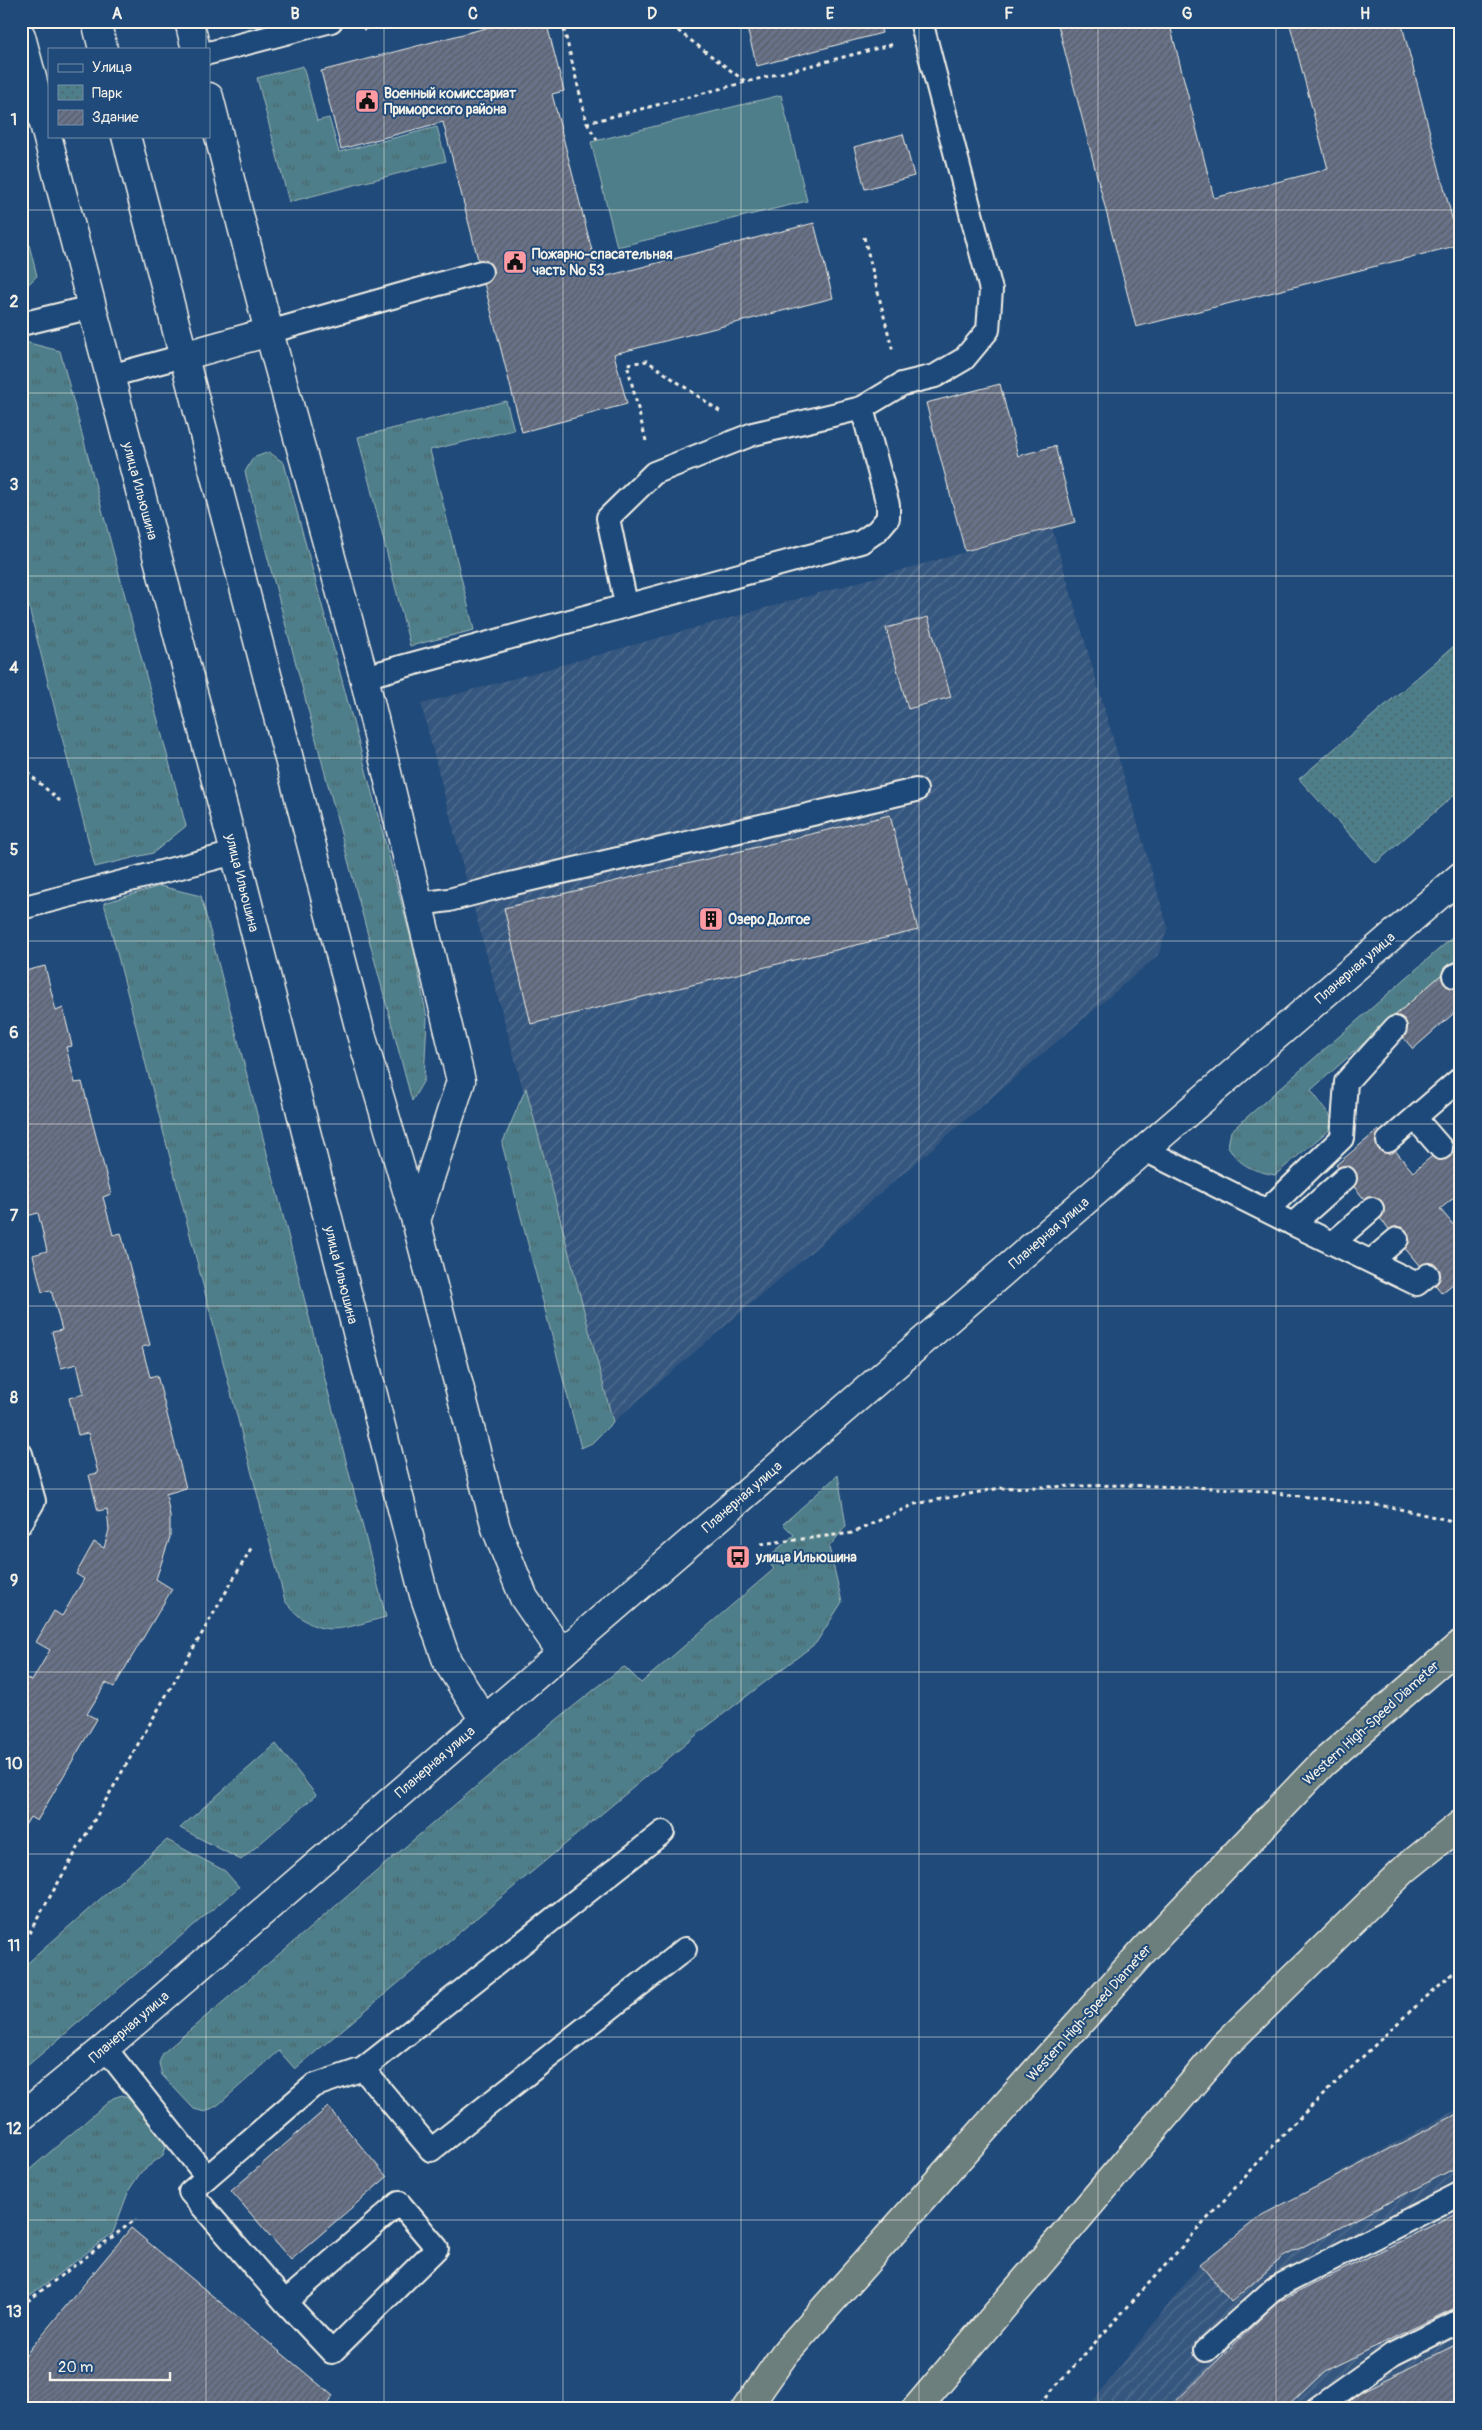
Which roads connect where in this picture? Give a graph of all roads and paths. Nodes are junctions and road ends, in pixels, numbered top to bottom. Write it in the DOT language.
graph roads {
  1 [pos="96,21"];
  2 [pos="190,21"];
  3 [pos="331,21"];
  4 [pos="562,21"];
  5 [pos="665,21"];
  6 [pos="923,29"];
  7 [pos="21,36"];
  8 [pos="104,48"];
  9 [pos="196,48"];
  10 [pos="210,53"];
  11 [pos="746,82"];
  12 [pos="210,101"];
  13 [pos="587,123"];
  14 [pos="127,138"];
  15 [pos="597,140"];
  16 [pos="864,237"];
  17 [pos="481,272"];
  18 [pos="92,307"];
  19 [pos="21,324"];
  20 [pos="269,332"];
  21 [pos="183,356"];
  22 [pos="110,376"];
  23 [pos="902,384"];
  24 [pos="862,408"];
  25 [pos="753,434"];
  26 [pos="654,473"];
  27 [pos="626,604"];
  28 [pos="364,677"];
  29 [pos="21,767"];
  30 [pos="916,790"];
  31 [pos="60,800"];
  32 [pos="235,853"];
  33 [pos="1461,876"];
  34 [pos="418,904"];
  35 [pos="21,908"];
  36 [pos="1395,1028"];
  37 [pos="1461,1078"];
  38 [pos="1415,1118"];
  39 [pos="1388,1142"];
  40 [pos="1441,1148"];
  41 [pos="1145,1150"];
  42 [pos="1346,1178"];
  43 [pos="1372,1209"];
  44 [pos="1267,1210"];
  45 [pos="416,1221"];
  46 [pos="1293,1224"];
  47 [pos="1397,1239"];
  48 [pos="1333,1243"];
  49 [pos="1370,1261"];
  50 [pos="1428,1275"];
  51 [pos="21,1454"];
  52 [pos="21,1523"];
  53 [pos="1461,1523"];
  54 [pos="254,1544"];
  55 [pos="761,1544"];
  56 [pos="1461,1644"];
  57 [pos="562,1653"];
  58 [pos="484,1720"];
  59 [pos="1461,1824"];
  60 [pos="663,1832"];
  61 [pos="21,1946"];
  62 [pos="684,1948"];
  63 [pos="1461,1966"];
  64 [pos="105,2048"];
  65 [pos="363,2069"];
  66 [pos="21,2117"];
  67 [pos="207,2177"];
  68 [pos="1461,2193"];
  69 [pos="136,2219"];
  70 [pos="285,2302"];
  71 [pos="21,2306"];
  72 [pos="1461,2320"];
  73 [pos="1206,2350"];
  74 [pos="746,2409"];
  75 [pos="916,2409"];
  76 [pos="1034,2409"];
  77 [pos="1316,2409"];
  1 -- 8 [label="main road"];
  2 -- 9 [label="main road"];
  3 -- 10 [label="lane"];
  4 -- 13 [label="path"];
  5 -- 11 [label="path"];
  6 -- 11 [label="path"];
  6 -- 23 [label="lane"];
  7 -- 18 [label="main road, улица Ильюшина"];
  11 -- 13 [label="path"];
  12 -- 20 [label="main road"];
  13 -- 15 [label="path"];
  14 -- 21 [label="main road"];
  16 -- 23 [label="path"];
  17 -- 20 [label="lane"];
  18 -- 19 [label="lane"];
  18 -- 22 [label="main road, улица Ильюшина"];
  20 -- 21 [label="main road"];
  20 -- 28 [label="main road"];
  21 -- 22 [label="lane"];
  21 -- 45 [label="main road"];
  22 -- 32 [label="main road, улица Ильюшина"];
  23 -- 24 [label="lane"];
  24 -- 25 [label="lane"];
  24 -- 27 [label="lane"];
  25 -- 26 [label="lane"];
  25 -- 26 [label="path"];
  26 -- 27 [label="lane"];
  27 -- 28 [label="lane"];
  28 -- 34 [label="main road"];
  29 -- 31 [label="path"];
  30 -- 34 [label="lane"];
  32 -- 35 [label="lane"];
  32 -- 58 [label="main road, улица Ильюшина"];
  33 -- 41 [label="main road, Планерная улица"];
  34 -- 45 [label="main road"];
  36 -- 44 [label="lane"];
  37 -- 38 [label="lane"];
  38 -- 39 [label="lane"];
  38 -- 40 [label="lane"];
  41 -- 44 [label="lane"];
  41 -- 57 [label="main road, Планерная улица"];
  42 -- 46 [label="lane"];
  43 -- 48 [label="lane"];
  44 -- 46 [label="lane"];
  45 -- 57 [label="main road"];
  46 -- 48 [label="lane"];
  47 -- 49 [label="lane"];
  48 -- 49 [label="lane"];
  49 -- 50 [label="lane"];
  51 -- 52 [label="lane"];
  53 -- 55 [label="path"];
  54 -- 61 [label="path"];
  56 -- 74 [label="highway, Western High-Speed Diameter"];
  57 -- 58 [label="main road, Планерная улица"];
  58 -- 64 [label="main road, Планерная улица"];
  59 -- 75 [label="highway"];
  60 -- 65 [label="lane"];
  62 -- 65 [label="lane"];
  63 -- 76 [label="path"];
  64 -- 66 [label="main road, Планерная улица"];
  64 -- 67 [label="lane"];
  65 -- 67 [label="lane"];
  67 -- 70 [label="lane"];
  68 -- 73 [label="lane"];
  69 -- 71 [label="path"];
  70 -- 70 [label="lane"];
  72 -- 77 [label="lane"];
}
